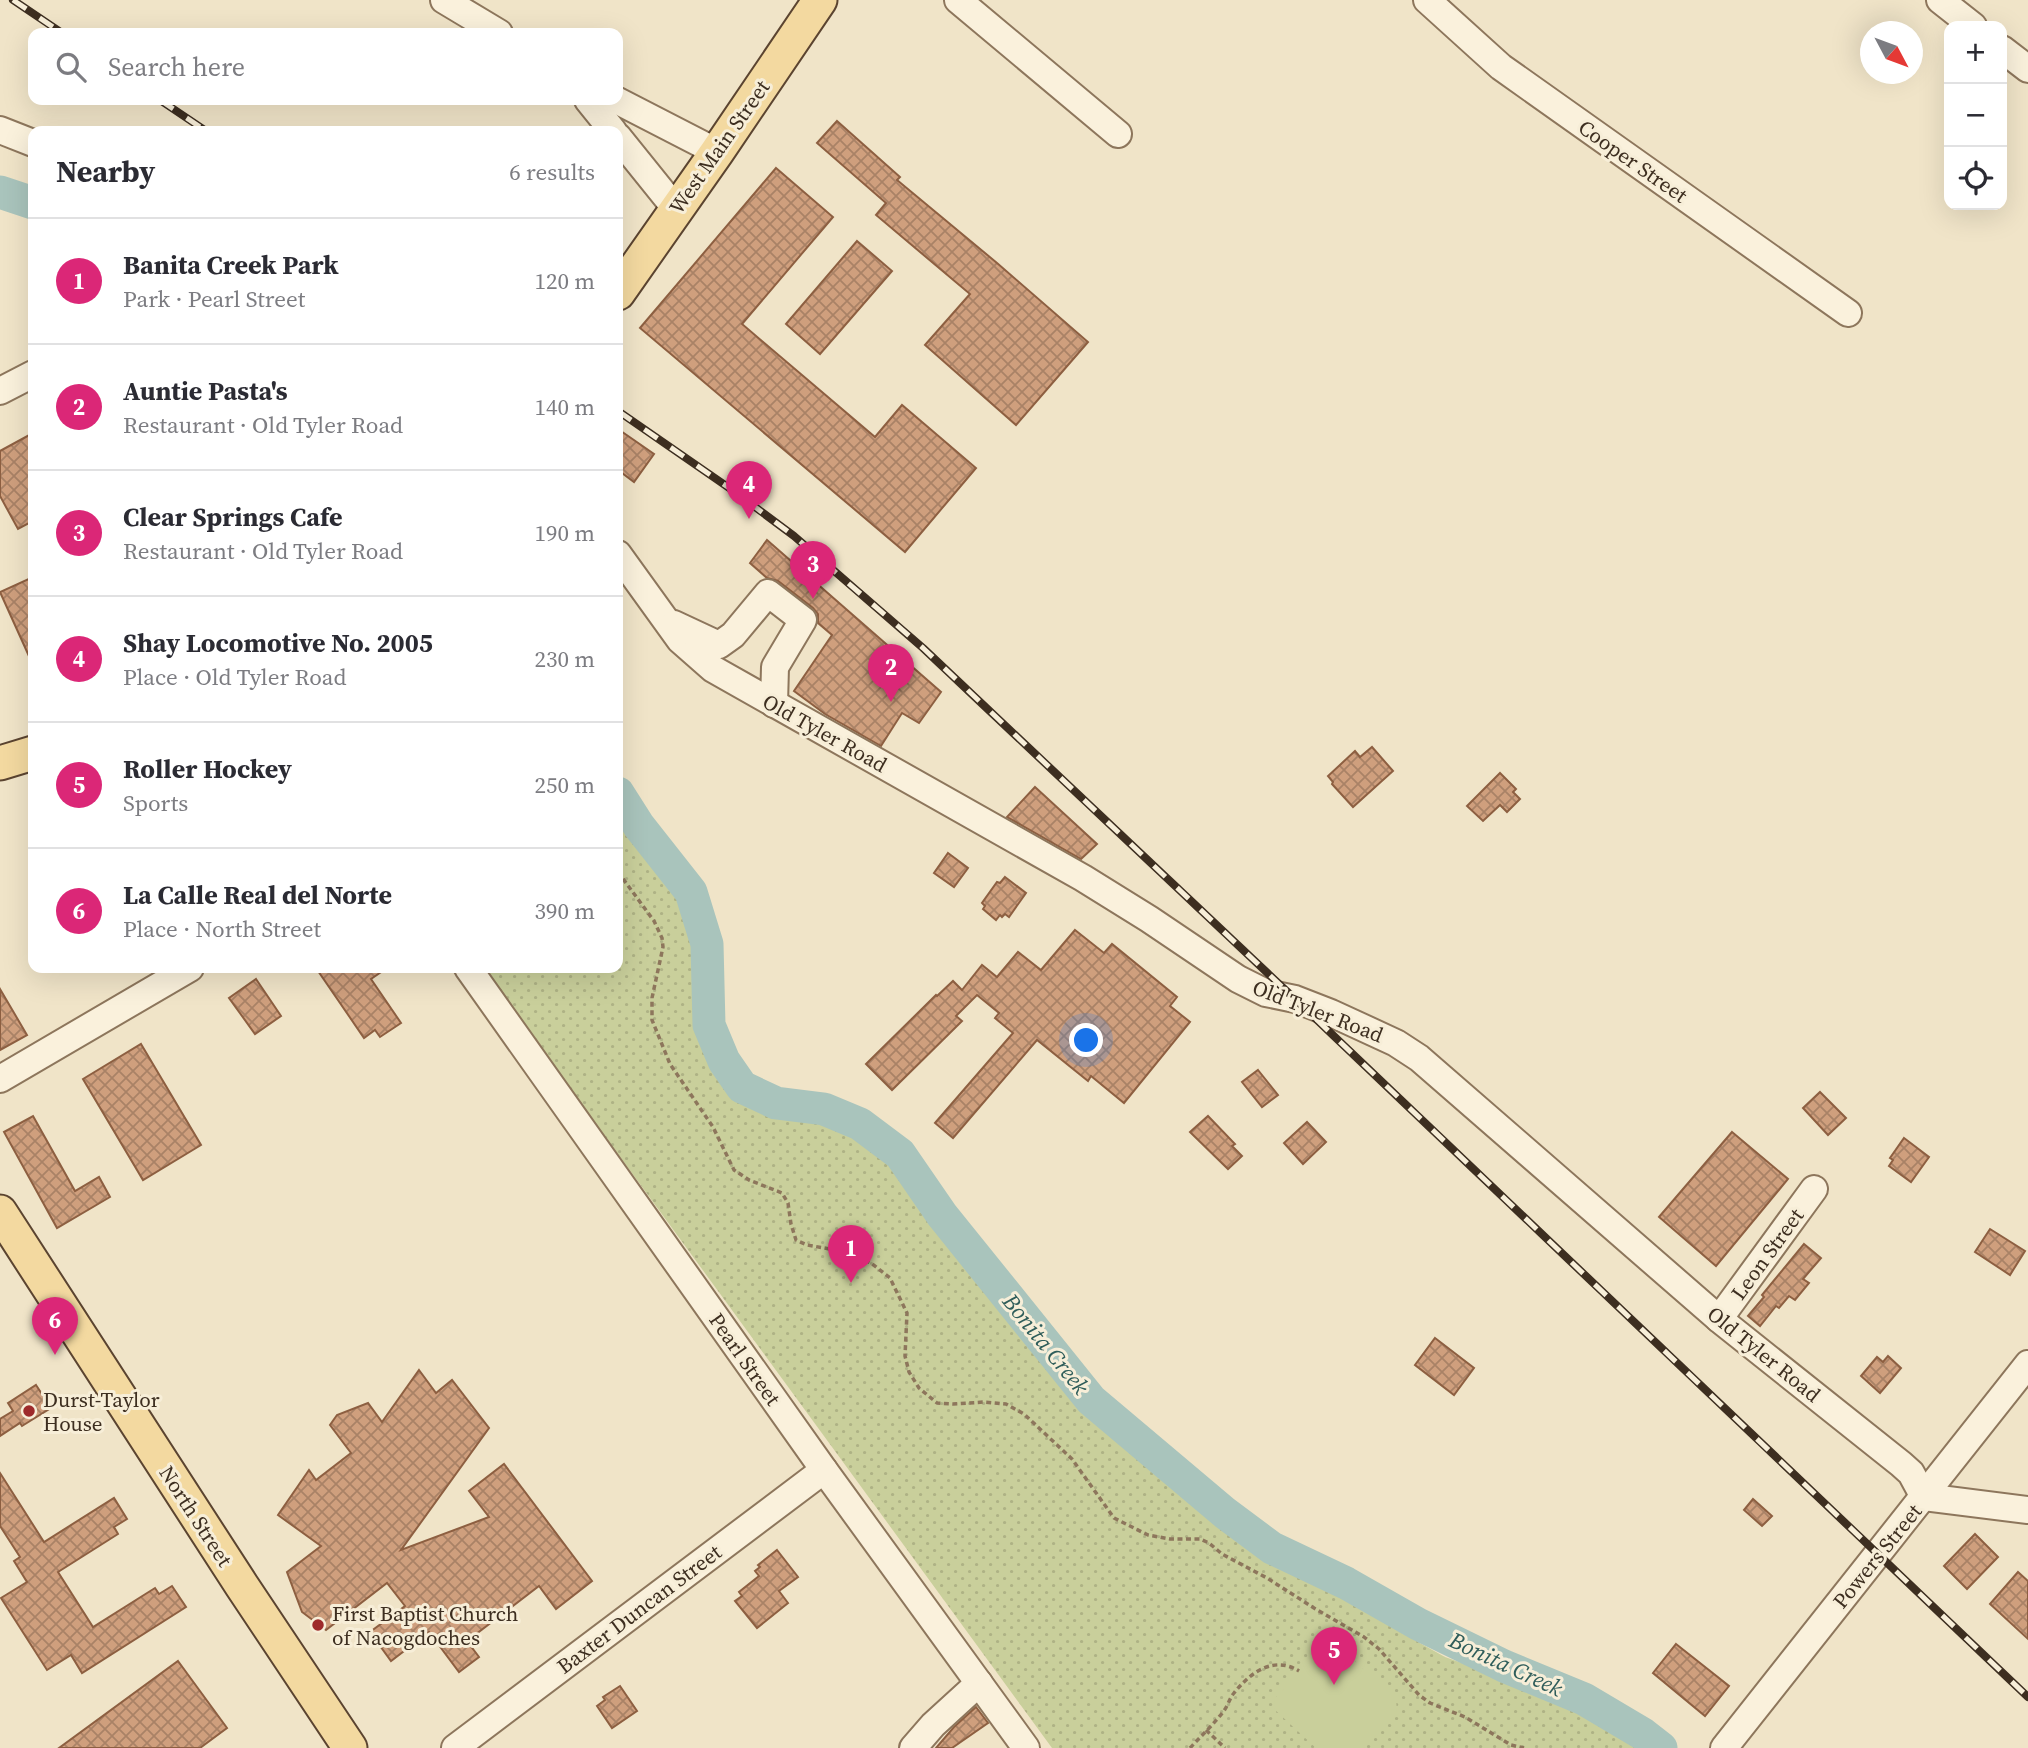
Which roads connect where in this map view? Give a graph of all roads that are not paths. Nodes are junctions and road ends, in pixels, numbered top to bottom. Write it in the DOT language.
graph roads {
  1 [pos="444,0"];
  2 [pos="820,0"];
  3 [pos="958,0"];
  4 [pos="1427,0"];
  5 [pos="1940,0"];
  6 [pos="1967,21"];
  7 [pos="491,28"];
  8 [pos="2007,52"];
  9 [pos="2028,69"];
  10 [pos="623,104"];
  11 [pos="592,105"];
  12 [pos="609,126"];
  13 [pos="0,130"];
  14 [pos="1118,134"];
  15 [pos="28,141"];
  16 [pos="623,143"];
  17 [pos="717,152"];
  18 [pos="676,209"];
  19 [pos="623,286"];
  20 [pos="1847,313"];
  21 [pos="28,377"];
  22 [pos="0,391"];
  23 [pos="623,561"];
  24 [pos="663,618"];
  25 [pos="774,704"];
  26 [pos="28,754"];
  27 [pos="0,763"];
  28 [pos="181,973"];
  29 [pos="472,973"];
  30 [pos="0,1079"];
  31 [pos="1814,1189"];
  32 [pos="0,1212"];
  33 [pos="1719,1319"];
  34 [pos="2028,1364"];
  35 [pos="824,1471"];
  36 [pos="1924,1497"];
  37 [pos="2028,1510"];
  38 [pos="979,1683"];
  39 [pos="1729,1742"];
  40 [pos="350,1748"];
  41 [pos="455,1748"];
  42 [pos="913,1748"];
  43 [pos="1026,1748"];
  1 -- 7 [label="street"];
  2 -- 17 [label="main road, West Main Street"];
  3 -- 14 [label="street"];
  4 -- 20 [label="street, Cooper Street"];
  5 -- 6 [label="street"];
  8 -- 9 [label="street"];
  10 -- 17 [label="street"];
  11 -- 12 [label="street"];
  13 -- 15 [label="street"];
  16 -- 18 [label="street"];
  17 -- 18 [label="main road, West Main Street"];
  18 -- 19 [label="main road, West Main Street"];
  21 -- 22 [label="street"];
  23 -- 24 [label="street, Old Tyler Road"];
  24 -- 25 [label="street, Old Tyler Road"];
  24 -- 25 [label="street"];
  25 -- 33 [label="street, Old Tyler Road"];
  26 -- 27 [label="main road"];
  28 -- 30 [label="street"];
  29 -- 35 [label="street, Pearl Street"];
  31 -- 33 [label="street, Leon Street"];
  32 -- 40 [label="main road, North Street"];
  33 -- 36 [label="street, Old Tyler Road"];
  34 -- 36 [label="street, Powers Street"];
  35 -- 38 [label="street, Pearl Street"];
  35 -- 41 [label="street, Baxter Duncan Street"];
  36 -- 37 [label="street"];
  36 -- 39 [label="street, Powers Street"];
  38 -- 42 [label="street"];
  38 -- 43 [label="street, Pearl Street"];
}
